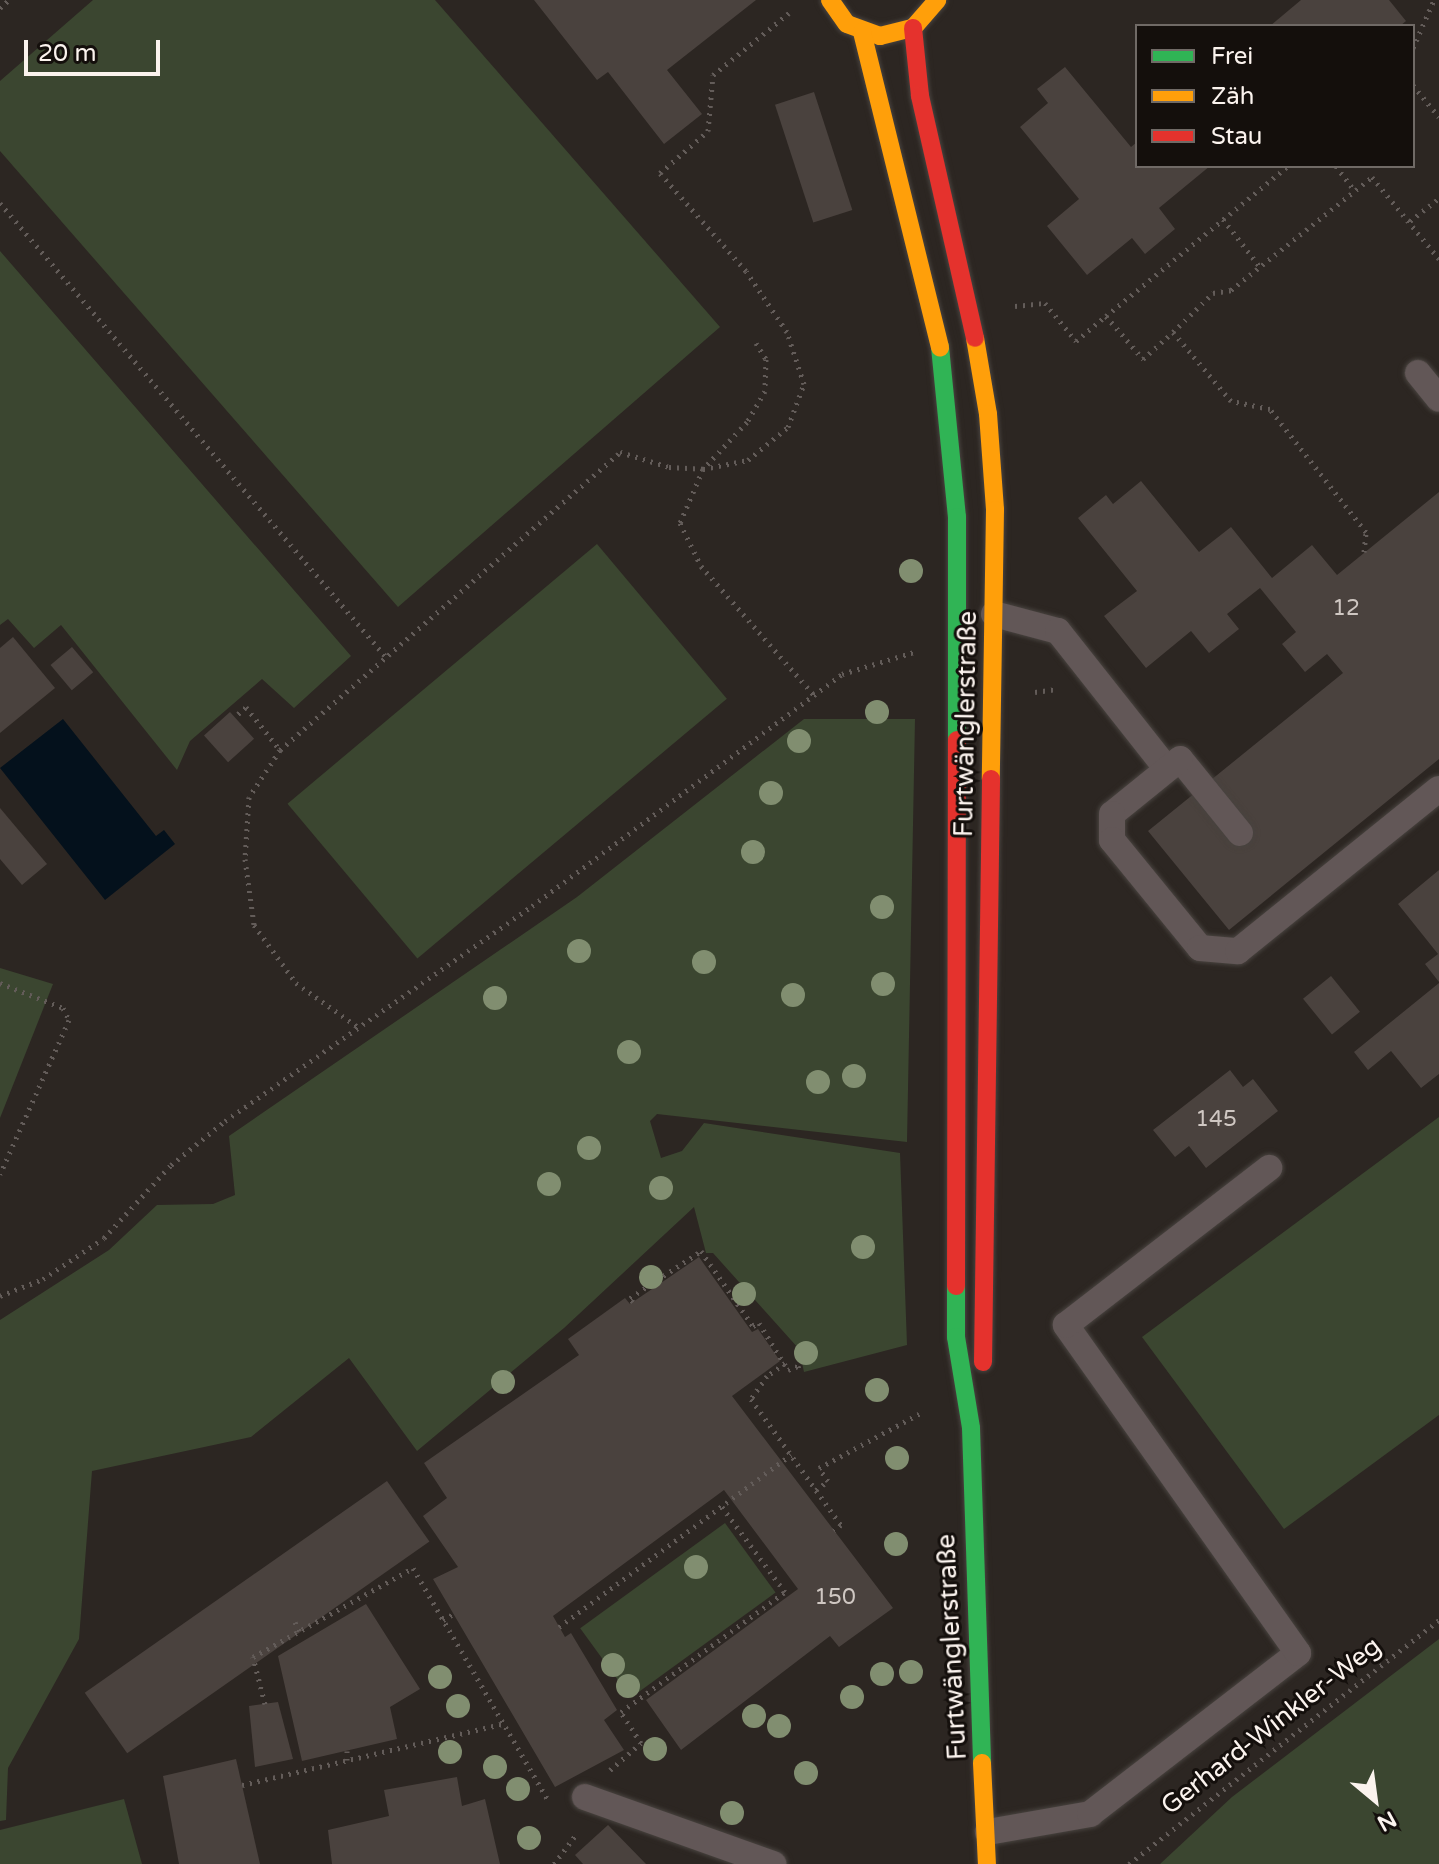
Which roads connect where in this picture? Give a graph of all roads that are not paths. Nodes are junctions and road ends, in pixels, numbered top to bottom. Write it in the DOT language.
graph roads {
  1 [pos="830,0"];
  2 [pos="937,0"];
  3 [pos="913,28"];
  4 [pos="862,32"];
  5 [pos="1418,373"];
  6 [pos="1439,399"];
  7 [pos="994,614"];
  8 [pos="1167,769"];
  9 [pos="1439,789"];
  10 [pos="1240,833"];
  11 [pos="1269,1168"];
  12 [pos="971,1428"];
  13 [pos="585,1797"];
  14 [pos="988,1832"];
  15 [pos="773,1864"];
  16 [pos="987,1864"];
  1 -- 4 [label="main road"];
  2 -- 3 [label="main road"];
  3 -- 4 [label="main road"];
  3 -- 7 [label="main road, Furtwänglerstraße"];
  4 -- 12 [label="main road, Furtwänglerstraße"];
  5 -- 6 [label="lane"];
  7 -- 8 [label="lane"];
  7 -- 12 [label="main road, Furtwänglerstraße"];
  8 -- 9 [label="lane"];
  8 -- 10 [label="lane"];
  11 -- 14 [label="lane"];
  12 -- 14 [label="main road, Furtwänglerstraße"];
  13 -- 15 [label="lane"];
  14 -- 16 [label="main road, Furtwänglerstraße"];
}
